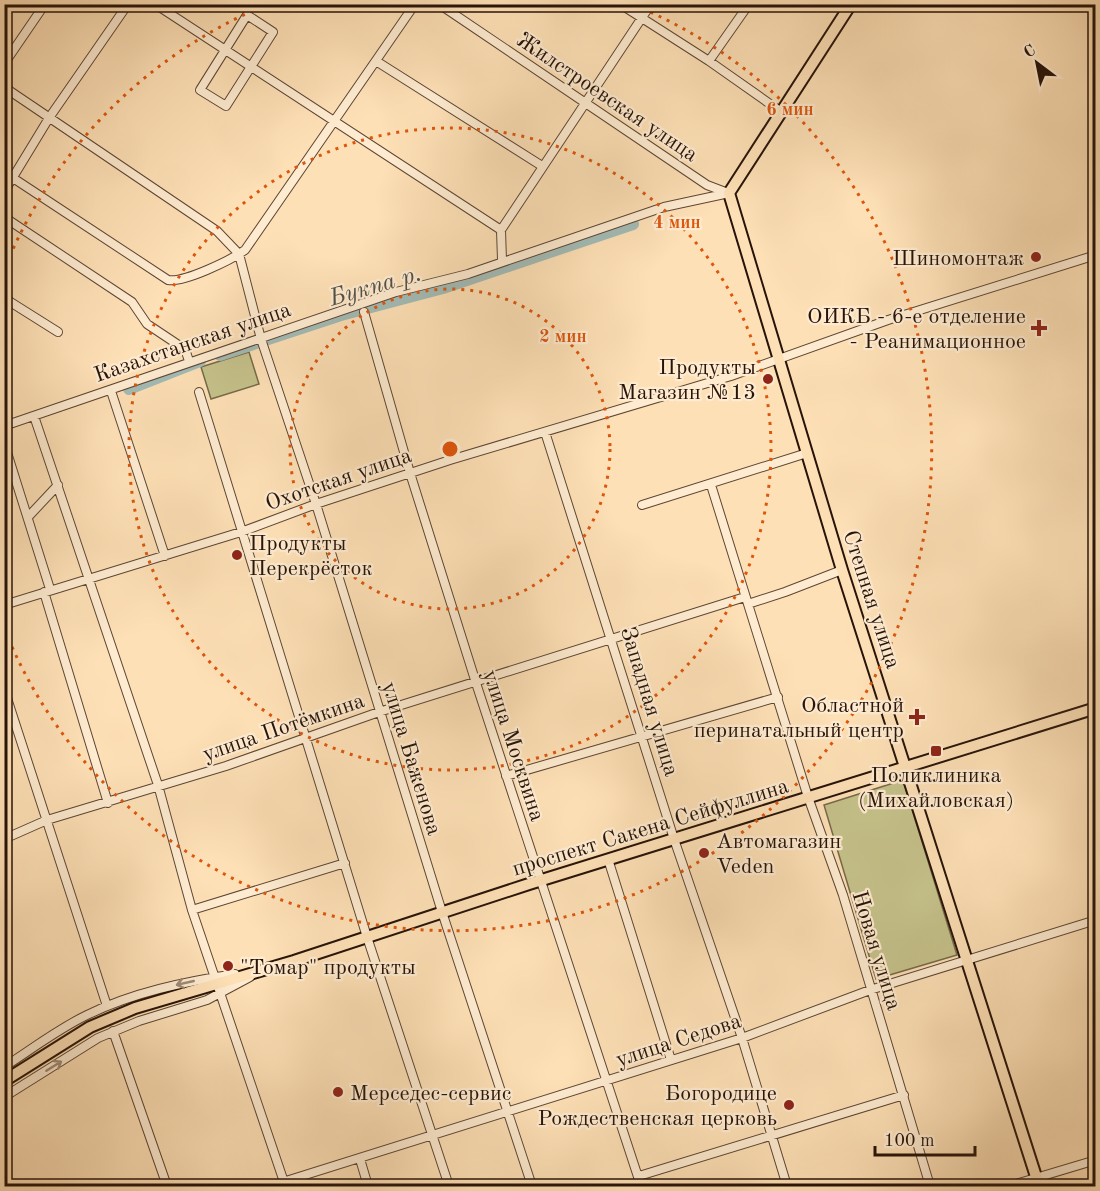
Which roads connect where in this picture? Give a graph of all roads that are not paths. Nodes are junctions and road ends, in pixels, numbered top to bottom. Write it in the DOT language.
graph roads {
  1 [pos="45,4"];
  2 [pos="128,4"];
  3 [pos="155,4"];
  4 [pos="415,4"];
  5 [pos="439,4"];
  6 [pos="621,4"];
  7 [pos="651,4"];
  8 [pos="749,4"];
  9 [pos="851,4"];
  10 [pos="642,19"];
  11 [pos="224,51"];
  12 [pos="376,61"];
  13 [pos="710,61"];
  14 [pos="4,64"];
  15 [pos="250,68"];
  16 [pos="4,87"];
  17 [pos="586,101"];
  18 [pos="780,111"];
  19 [pos="48,118"];
  20 [pos="335,123"];
  21 [pos="542,166"];
  22 [pos="14,178"];
  23 [pos="4,192"];
  24 [pos="729,193"];
  25 [pos="4,217"];
  26 [pos="501,230"];
  27 [pos="239,254"];
  28 [pos="1095,255"];
  29 [pos="502,261"];
  30 [pos="4,298"];
  31 [pos="364,312"];
  32 [pos="58,332"];
  33 [pos="261,339"];
  34 [pos="777,358"];
  35 [pos="189,361"];
  36 [pos="111,391"];
  37 [pos="199,392"];
  38 [pos="34,416"];
  39 [pos="4,426"];
  40 [pos="545,432"];
  41 [pos="4,443"];
  42 [pos="807,453"];
  43 [pos="410,473"];
  44 [pos="58,485"];
  45 [pos="711,485"];
  46 [pos="316,504"];
  47 [pos="642,505"];
  48 [pos="28,517"];
  49 [pos="241,532"];
  50 [pos="165,556"];
  51 [pos="842,570"];
  52 [pos="88,577"];
  53 [pos="47,590"];
  54 [pos="747,601"];
  55 [pos="4,605"];
  56 [pos="613,640"];
  57 [pos="476,683"];
  58 [pos="4,689"];
  59 [pos="778,697"];
  60 [pos="1095,708"];
  61 [pos="379,712"];
  62 [pos="644,737"];
  63 [pos="307,738"];
  64 [pos="906,767"];
  65 [pos="506,776"];
  66 [pos="158,785"];
  67 [pos="808,797"];
  68 [pos="108,802"];
  69 [pos="47,820"];
  70 [pos="4,839"];
  71 [pos="674,839"];
  72 [pos="608,860"];
  73 [pos="345,863"];
  74 [pos="542,880"];
  75 [pos="192,910"];
  76 [pos="442,912"];
  77 [pos="1095,920"];
  78 [pos="367,937"];
  79 [pos="966,959"];
  80 [pos="217,985"];
  81 [pos="870,990"];
  82 [pos="107,1006"];
  83 [pos="113,1031"];
  84 [pos="742,1038"];
  85 [pos="671,1060"];
  86 [pos="4,1067"];
  87 [pos="608,1080"];
  88 [pos="4,1081"];
  89 [pos="904,1095"];
  90 [pos="4,1097"];
  91 [pos="508,1112"];
  92 [pos="433,1136"];
  93 [pos="771,1137"];
  94 [pos="360,1159"];
  95 [pos="1095,1160"];
  96 [pos="639,1176"];
  97 [pos="1038,1182"];
  98 [pos="285,1184"];
  99 [pos="167,1186"];
  100 [pos="270,1186"];
  101 [pos="368,1186"];
  102 [pos="449,1186"];
  103 [pos="532,1186"];
  104 [pos="641,1186"];
  105 [pos="786,1186"];
  106 [pos="930,1186"];
  107 [pos="1009,1186"];
  1 -- 14 [label="street"];
  2 -- 19 [label="street"];
  3 -- 11 [label="street"];
  4 -- 12 [label="street"];
  5 -- 17 [label="street, Жилстроевская улица"];
  6 -- 10 [label="street"];
  7 -- 10 [label="street"];
  8 -- 13 [label="street"];
  9 -- 18 [label="main road"];
  10 -- 13 [label="street"];
  10 -- 17 [label="street"];
  11 -- 15 [label="street"];
  11 -- 15 [label="street"];
  11 -- 15 [label="street"];
  12 -- 20 [label="street"];
  12 -- 21 [label="street"];
  13 -- 18 [label="street"];
  15 -- 20 [label="street"];
  16 -- 19 [label="street"];
  17 -- 21 [label="street"];
  17 -- 24 [label="street, Жилстроевская улица"];
  18 -- 24 [label="main road"];
  19 -- 22 [label="street"];
  19 -- 27 [label="street"];
  20 -- 26 [label="street"];
  20 -- 27 [label="street"];
  21 -- 26 [label="street"];
  22 -- 23 [label="street"];
  22 -- 27 [label="street"];
  24 -- 29 [label="street, Казахстанская улица"];
  24 -- 34 [label="main road, Степная улица"];
  25 -- 35 [label="street"];
  26 -- 29 [label="street"];
  27 -- 33 [label="street, улица Баженова"];
  28 -- 34 [label="street, Охотская улица"];
  29 -- 33 [label="street, Казахстанская улица"];
  30 -- 32 [label="street"];
  31 -- 43 [label="street, улица Москвина"];
  33 -- 35 [label="street, Казахстанская улица"];
  33 -- 46 [label="street, улица Баженова"];
  34 -- 40 [label="street, Охотская улица"];
  34 -- 42 [label="main road, Степная улица"];
  35 -- 36 [label="street, Казахстанская улица"];
  36 -- 38 [label="street, Казахстанская улица"];
  36 -- 50 [label="street"];
  37 -- 49 [label="street"];
  38 -- 39 [label="street, Казахстанская улица"];
  38 -- 44 [label="street"];
  40 -- 43 [label="street, Охотская улица"];
  40 -- 56 [label="street, Западная улица"];
  41 -- 48 [label="street"];
  42 -- 45 [label="street"];
  42 -- 51 [label="main road, Степная улица"];
  43 -- 46 [label="street, Охотская улица"];
  43 -- 57 [label="street, улица Москвина"];
  44 -- 48 [label="street"];
  44 -- 52 [label="street"];
  45 -- 47 [label="street"];
  45 -- 54 [label="street, Новая улица"];
  46 -- 49 [label="street, Охотская улица"];
  46 -- 61 [label="street, улица Баженова"];
  48 -- 53 [label="street"];
  49 -- 50 [label="street, Охотская улица"];
  49 -- 63 [label="street"];
  50 -- 52 [label="street, Охотская улица"];
  51 -- 54 [label="street, улица Потёмкина"];
  51 -- 64 [label="main road, Степная улица"];
  52 -- 53 [label="street, Охотская улица"];
  52 -- 66 [label="street"];
  53 -- 55 [label="street, Охотская улица"];
  53 -- 68 [label="street"];
  54 -- 56 [label="street, улица Потёмкина"];
  54 -- 59 [label="street, Новая улица"];
  56 -- 57 [label="street, улица Потёмкина"];
  56 -- 62 [label="street, Западная улица"];
  57 -- 61 [label="street, улица Потёмкина"];
  57 -- 65 [label="street, улица Москвина"];
  58 -- 69 [label="street"];
  59 -- 62 [label="street"];
  59 -- 67 [label="street, Новая улица"];
  60 -- 64 [label="main road, проспект Сакена Сейфуллина"];
  61 -- 63 [label="street, улица Потёмкина"];
  61 -- 76 [label="street, улица Баженова"];
  62 -- 65 [label="street"];
  62 -- 71 [label="street, Западная улица"];
  63 -- 66 [label="street, улица Потёмкина"];
  63 -- 73 [label="street"];
  64 -- 67 [label="main road, проспект Сакена Сейфуллина"];
  64 -- 79 [label="main road, Степная улица"];
  65 -- 74 [label="street, улица Москвина"];
  66 -- 68 [label="street, улица Потёмкина"];
  66 -- 75 [label="street"];
  67 -- 71 [label="main road, проспект Сакена Сейфуллина"];
  67 -- 81 [label="street, Новая улица"];
  68 -- 69 [label="street, улица Потёмкина"];
  69 -- 70 [label="street, улица Потёмкина"];
  69 -- 82 [label="street"];
  71 -- 72 [label="main road, проспект Сакена Сейфуллина"];
  71 -- 84 [label="street, Западная улица"];
  72 -- 74 [label="main road, проспект Сакена Сейфуллина"];
  72 -- 85 [label="street"];
  73 -- 75 [label="street"];
  73 -- 78 [label="street"];
  74 -- 76 [label="main road, проспект Сакена Сейфуллина"];
  74 -- 87 [label="street, улица Москвина"];
  75 -- 80 [label="street"];
  76 -- 78 [label="main road, проспект Сакена Сейфуллина"];
  76 -- 91 [label="street, улица Баженова"];
  77 -- 79 [label="street, улица Седова"];
  78 -- 80 [label="main road, проспект Сакена Сейфуллина"];
  78 -- 92 [label="street"];
  79 -- 81 [label="street, улица Седова"];
  79 -- 97 [label="main road, Степная улица"];
  80 -- 82 [label="street, one-way"];
  80 -- 83 [label="street"];
  80 -- 88 [label="main road, проспект Сакена Сейфуллина"];
  80 -- 98 [label="street"];
  81 -- 84 [label="street, улица Седова"];
  81 -- 89 [label="street, Новая улица"];
  82 -- 86 [label="street"];
  90 -- 83 [label="street, one-way"];
  83 -- 99 [label="street"];
  84 -- 85 [label="street, улица Седова"];
  84 -- 93 [label="street, Западная улица"];
  85 -- 87 [label="street, улица Седова"];
  87 -- 91 [label="street, улица Седова"];
  87 -- 96 [label="street, улица Москвина"];
  89 -- 93 [label="street"];
  89 -- 106 [label="street, Новая улица"];
  91 -- 92 [label="street, улица Седова"];
  91 -- 103 [label="street, улица Баженова"];
  92 -- 94 [label="street, улица Седова"];
  92 -- 102 [label="street"];
  93 -- 96 [label="street"];
  93 -- 105 [label="street, Западная улица"];
  94 -- 98 [label="street, улица Седова"];
  94 -- 101 [label="street"];
  95 -- 97 [label="street"];
  96 -- 104 [label="street, улица Москвина"];
  97 -- 107 [label="street"];
  98 -- 100 [label="street, улица Седова"];
}
